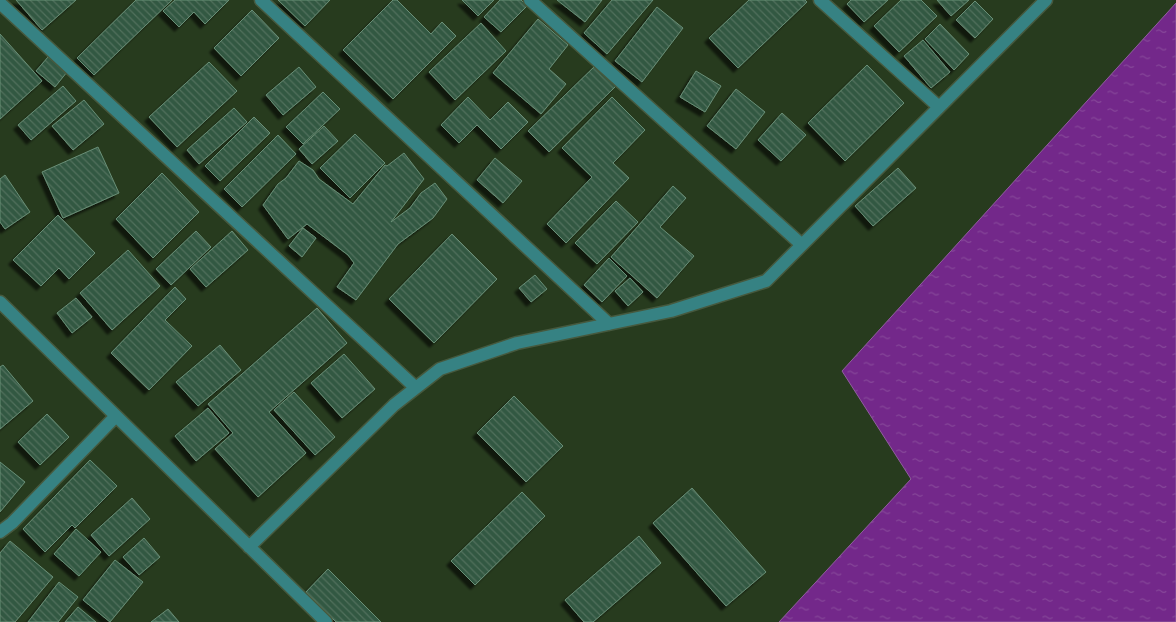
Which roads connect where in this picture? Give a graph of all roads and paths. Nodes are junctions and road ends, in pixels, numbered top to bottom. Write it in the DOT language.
graph roads {
  1 [pos="261,0"];
  2 [pos="530,0"];
  3 [pos="820,0"];
  4 [pos="1046,0"];
  5 [pos="0,3"];
  6 [pos="939,107"];
  7 [pos="802,245"];
  8 [pos="0,302"];
  9 [pos="609,324"];
  10 [pos="416,388"];
  11 [pos="116,416"];
  12 [pos="0,532"];
  13 [pos="249,547"];
  14 [pos="326,622"];
  1 -- 9 [label="street"];
  2 -- 7 [label="street"];
  3 -- 6 [label="street"];
  4 -- 6 [label="street"];
  5 -- 10 [label="street"];
  6 -- 7 [label="street"];
  7 -- 9 [label="street"];
  8 -- 11 [label="street"];
  9 -- 10 [label="street"];
  10 -- 13 [label="street"];
  11 -- 12 [label="street"];
  11 -- 13 [label="street"];
  13 -- 14 [label="street"];
}
